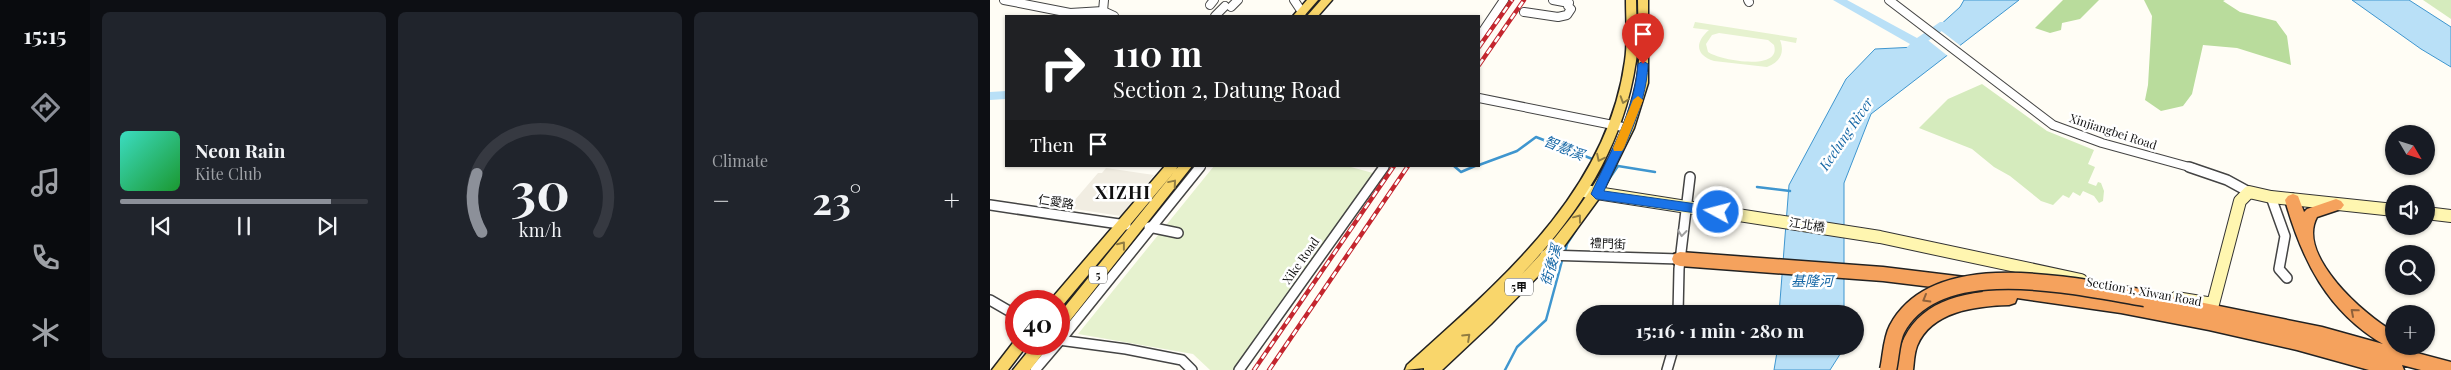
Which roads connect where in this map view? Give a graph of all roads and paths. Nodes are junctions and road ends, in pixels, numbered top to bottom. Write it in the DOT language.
graph roads {
  1 [pos="1004,0"];
  2 [pos="1104,0"];
  3 [pos="1238,0"];
  4 [pos="1294,0"];
  5 [pos="1313,0"];
  6 [pos="1327,0"];
  7 [pos="1504,0"];
  8 [pos="1553,0"];
  9 [pos="1632,0"];
  10 [pos="1643,0"];
  11 [pos="1889,0"];
  12 [pos="1570,2"];
  13 [pos="1103,11"];
  14 [pos="1524,12"];
  15 [pos="1112,15"];
  16 [pos="1217,15"];
  17 [pos="1304,15"];
  18 [pos="1480,36"];
  19 [pos="1480,98"];
  20 [pos="1621,127"];
  21 [pos="1614,142"];
  22 [pos="1171,167"];
  23 [pos="1185,167"];
  24 [pos="1200,167"];
  25 [pos="1383,167"];
  26 [pos="1690,177"];
  27 [pos="1596,191"];
  28 [pos="2249,192"];
  29 [pos="2271,197"];
  30 [pos="2292,200"];
  31 [pos="990,205"];
  32 [pos="2336,205"];
  33 [pos="1685,207"];
  34 [pos="2385,209"];
  35 [pos="2435,214"];
  36 [pos="2451,216"];
  37 [pos="1130,225"];
  38 [pos="1152,228"];
  39 [pos="1178,233"];
  40 [pos="1874,236"];
  41 [pos="2307,240"];
  42 [pos="1534,255"];
  43 [pos="1559,256"];
  44 [pos="1680,259"];
  45 [pos="2286,278"];
  46 [pos="1068,290"];
  47 [pos="2064,298"];
  48 [pos="990,300"];
  49 [pos="1678,305"];
  50 [pos="1005,309"];
  51 [pos="1070,309"];
  52 [pos="2158,312"];
  53 [pos="2228,316"];
  54 [pos="1070,328"];
  55 [pos="2385,335"];
  56 [pos="1070,342"];
  57 [pos="1012,355"];
  58 [pos="1033,355"];
  59 [pos="1048,355"];
  60 [pos="1671,355"];
  61 [pos="2420,355"];
  62 [pos="2384,364"];
  63 [pos="1423,368"];
  64 [pos="999,370"];
  65 [pos="1020,370"];
  66 [pos="1036,370"];
  67 [pos="1192,370"];
  68 [pos="1239,370"];
  69 [pos="1667,370"];
  70 [pos="1888,370"];
  71 [pos="1904,370"];
  72 [pos="2416,370"];
  73 [pos="2448,370"];
  1 -- 13 [label="street"];
  2 -- 13 [label="street"];
  3 -- 16 [label="street"];
  4 -- 17 [label="street"];
  5 -- 17 [label="main road"];
  6 -- 17 [label="main road"];
  7 -- 18 [label="street"];
  8 -- 12 [label="street"];
  9 -- 20 [label="main road, 5甲, one-way"];
  10 -- 20 [label="main road, 5甲"];
  11 -- 28 [label="street, Xinjiangbei Road"];
  12 -- 14 [label="street"];
  13 -- 15 [label="street"];
  19 -- 20 [label="street"];
  20 -- 21 [label="main road, 5甲"];
  21 -- 27 [label="main road, 5甲"];
  21 -- 27 [label="main road, 5甲, one-way"];
  22 -- 37 [label="main road, 5"];
  37 -- 23 [label="main road, 5, one-way"];
  24 -- 38 [label="street"];
  25 -- 68 [label="street, Xike Road"];
  26 -- 33 [label="street"];
  27 -- 33 [label="street"];
  27 -- 42 [label="main road, 5甲"];
  43 -- 27 [label="main road, 5甲, one-way"];
  28 -- 29 [label="street"];
  28 -- 40 [label="street, Section 1, Xiwan Road"];
  29 -- 30 [label="street"];
  29 -- 45 [label="street"];
  30 -- 32 [label="street"];
  30 -- 41 [label="highway"];
  31 -- 37 [label="street, 仁愛路"];
  32 -- 34 [label="street"];
  32 -- 41 [label="highway"];
  33 -- 40 [label="street, 江北橋"];
  33 -- 44 [label="street, one-way"];
  35 -- 36 [label="street"];
  37 -- 38 [label="street, 仁愛路"];
  37 -- 46 [label="main road, 5"];
  51 -- 37 [label="main road, 5, one-way"];
  38 -- 39 [label="street, 仁愛路"];
  38 -- 54 [label="street"];
  55 -- 41 [label="highway, one-way"];
  42 -- 43 [label="street, 禮門街"];
  42 -- 63 [label="main road, 5甲"];
  43 -- 44 [label="street, 禮門街"];
  63 -- 43 [label="main road, 5甲, one-way"];
  44 -- 47 [label="highway"];
  44 -- 49 [label="street"];
  47 -- 52 [label="highway"];
  47 -- 71 [label="highway"];
  48 -- 50 [label="street"];
  52 -- 53 [label="highway"];
  52 -- 62 [label="highway"];
  53 -- 62 [label="highway"];
  53 -- 70 [label="highway, one-way, bridge"];
  56 -- 67 [label="street"];
  57 -- 64 [label="main road"];
  58 -- 65 [label="main road"];
  59 -- 66 [label="street"];
  60 -- 69 [label="street"];
  61 -- 73 [label="highway"];
  62 -- 72 [label="highway"];
  62 -- 73 [label="highway"];
}
